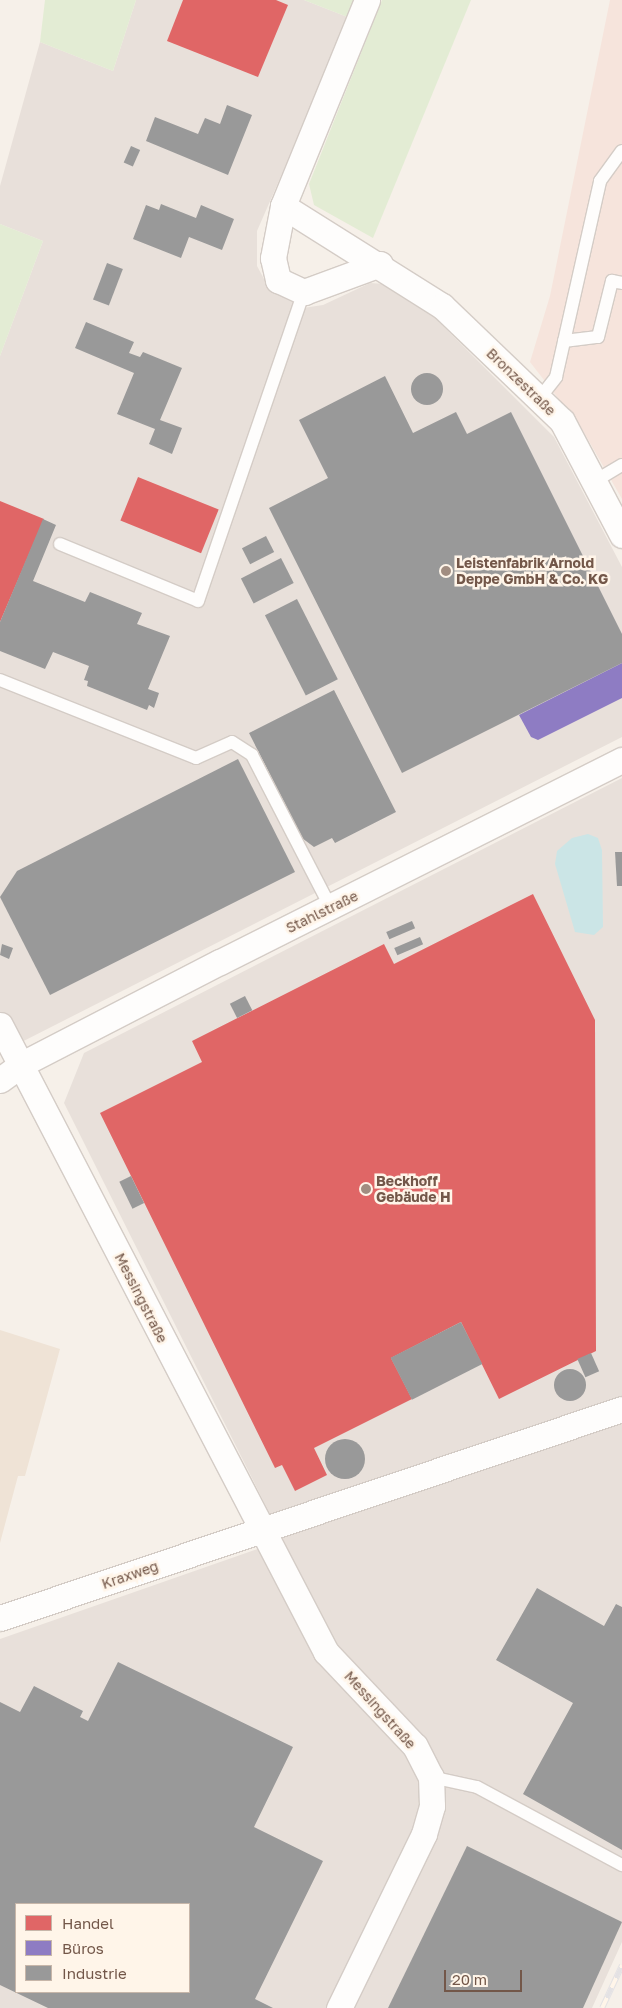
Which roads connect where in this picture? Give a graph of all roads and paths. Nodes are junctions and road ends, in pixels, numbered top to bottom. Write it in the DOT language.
graph roads {
  1 [pos="366,0"];
  2 [pos="622,151"];
  3 [pos="283,206"];
  4 [pos="380,264"];
  5 [pos="622,283"];
  6 [pos="304,292"];
  7 [pos="564,341"];
  8 [pos="539,399"];
  9 [pos="622,465"];
  10 [pos="595,481"];
  11 [pos="622,535"];
  12 [pos="60,544"];
  13 [pos="0,680"];
  14 [pos="622,760"];
  15 [pos="331,908"];
  16 [pos="0,1025"];
  17 [pos="22,1064"];
  18 [pos="0,1080"];
  19 [pos="622,1409"];
  20 [pos="260,1531"];
  21 [pos="0,1618"];
  22 [pos="431,1777"];
  23 [pos="622,1865"];
  24 [pos="339,2008"];
  1 -- 3 [label="street"];
  2 -- 7 [label="lane"];
  3 -- 4 [label="street, Bronzestraße"];
  3 -- 6 [label="street"];
  4 -- 6 [label="street"];
  4 -- 8 [label="street, Bronzestraße"];
  5 -- 7 [label="lane"];
  6 -- 12 [label="lane"];
  7 -- 8 [label="lane"];
  8 -- 10 [label="street, Bronzestraße"];
  9 -- 10 [label="lane"];
  10 -- 11 [label="street, Bronzestraße"];
  13 -- 15 [label="lane"];
  14 -- 15 [label="street, Stahlstraße"];
  15 -- 17 [label="street, Stahlstraße"];
  16 -- 17 [label="street"];
  17 -- 18 [label="street, Stahlstraße"];
  17 -- 20 [label="street, Messingstraße"];
  19 -- 20 [label="street"];
  20 -- 21 [label="street, Kraxweg"];
  20 -- 22 [label="street, Messingstraße"];
  22 -- 23 [label="lane"];
  22 -- 24 [label="street, Messingstraße"];
}
